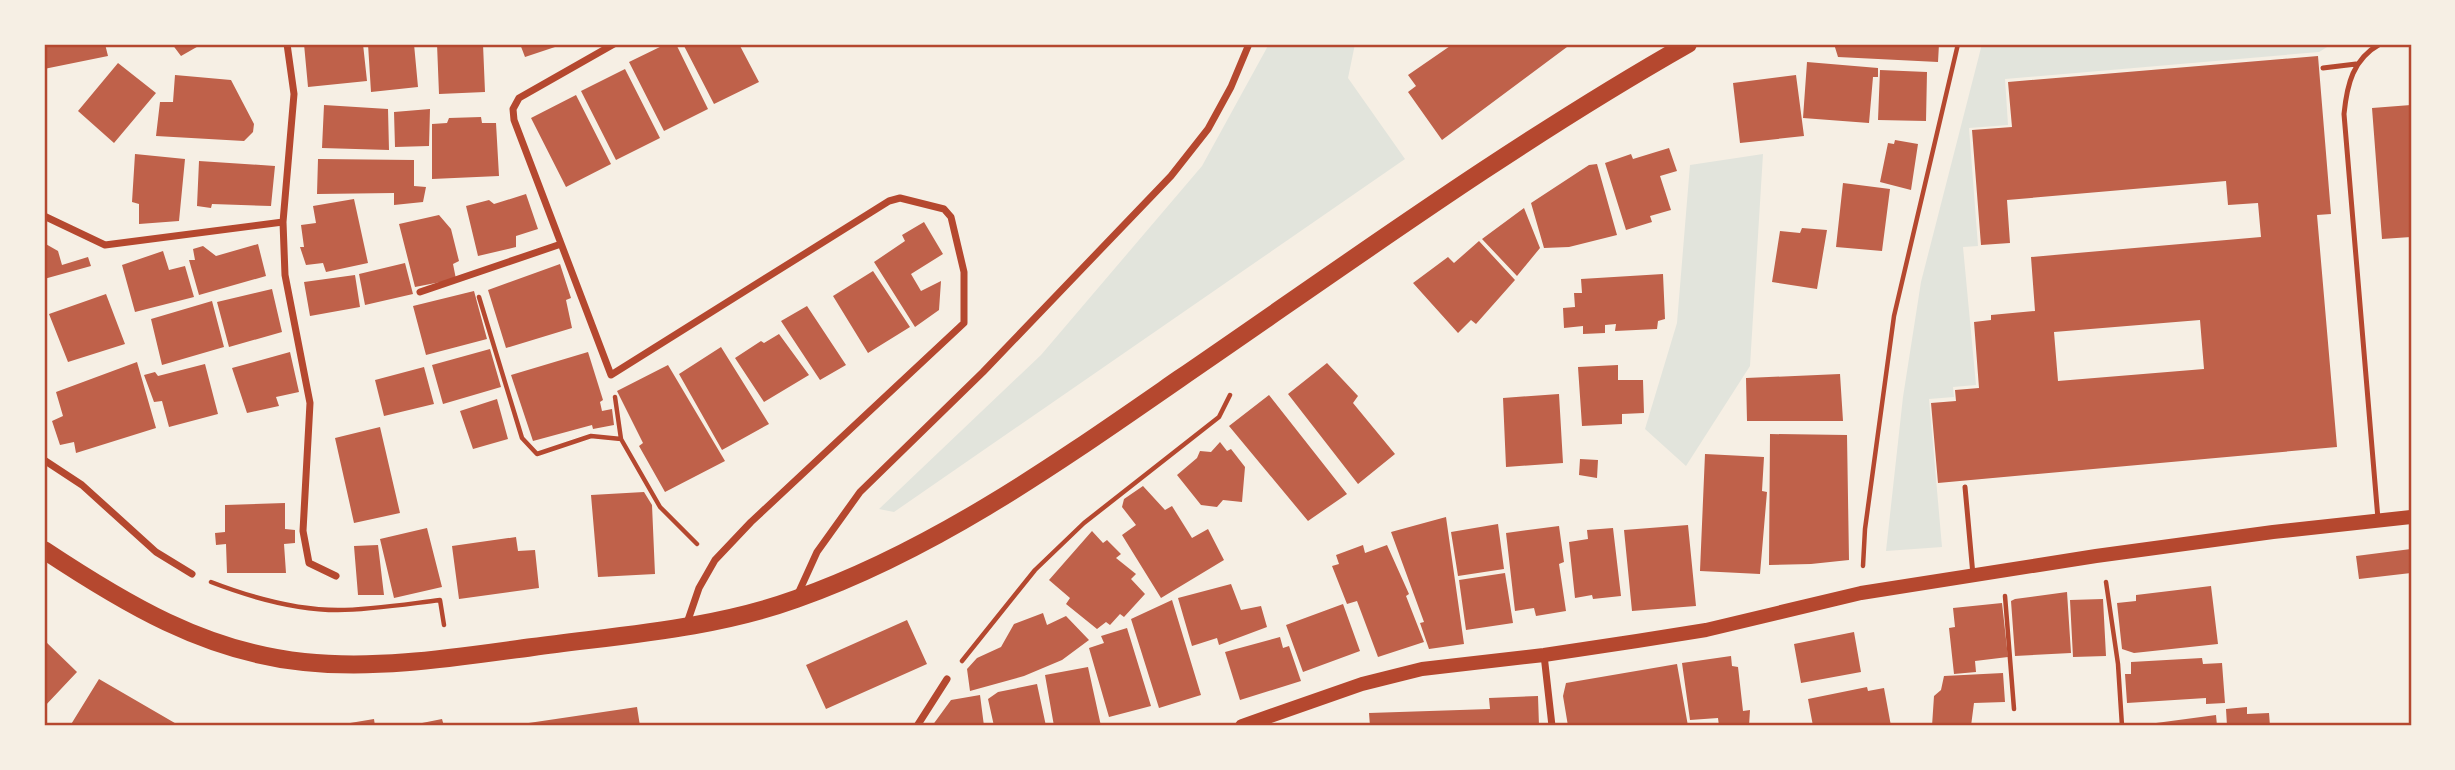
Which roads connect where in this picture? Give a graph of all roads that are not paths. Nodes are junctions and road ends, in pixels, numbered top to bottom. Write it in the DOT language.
graph roads {
  1 [pos="286,44"];
  2 [pos="614,44"];
  3 [pos="1249,44"];
  4 [pos="1688,44"];
  5 [pos="2381,44"];
  6 [pos="2356,64"];
  7 [pos="2323,68"];
  8 [pos="44,216"];
  9 [pos="283,222"];
  10 [pos="561,244"];
  11 [pos="420,292"];
  12 [pos="44,460"];
  13 [pos="1965,486"];
  14 [pos="2411,517"];
  15 [pos="2378,520"];
  16 [pos="44,550"];
  17 [pos="192,574"];
  18 [pos="1973,575"];
  19 [pos="335,576"];
  20 [pos="796,600"];
  21 [pos="686,626"];
  22 [pos="1544,655"];
  23 [pos="947,679"];
  24 [pos="1258,724"];
  25 [pos="917,726"];
  26 [pos="1242,726"];
  27 [pos="1552,726"];
  1 -- 9 [label="street"];
  2 -- 10 [label="street"];
  3 -- 20 [label="street"];
  4 -- 20 [label="main road"];
  5 -- 6 [label="lane"];
  6 -- 7 [label="lane"];
  6 -- 15 [label="lane"];
  8 -- 9 [label="street"];
  9 -- 19 [label="street"];
  10 -- 11 [label="street"];
  10 -- 21 [label="street"];
  12 -- 17 [label="street"];
  13 -- 18 [label="lane"];
  14 -- 15 [label="main road"];
  15 -- 18 [label="main road"];
  16 -- 21 [label="main road"];
  18 -- 22 [label="main road"];
  20 -- 21 [label="main road"];
  22 -- 24 [label="main road"];
  22 -- 27 [label="street"];
  23 -- 25 [label="street"];
  24 -- 26 [label="main road"];
}
